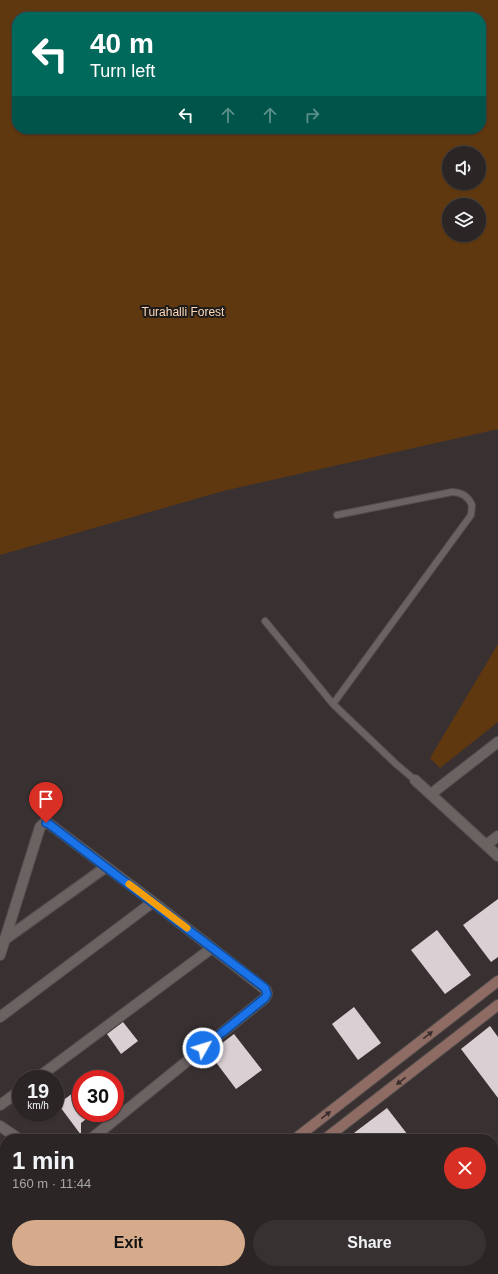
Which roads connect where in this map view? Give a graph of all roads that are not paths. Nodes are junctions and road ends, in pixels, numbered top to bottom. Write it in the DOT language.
graph roads {
  1 [pos="337,515"];
  2 [pos="265,621"];
  3 [pos="333,704"];
  4 [pos="498,742"];
  5 [pos="415,780"];
  6 [pos="431,794"];
  7 [pos="498,836"];
  8 [pos="486,845"];
  9 [pos="498,856"];
  10 [pos="106,868"];
  11 [pos="153,902"];
  12 [pos="4,940"];
  13 [pos="212,948"];
  14 [pos="0,955"];
  15 [pos="498,981"];
  16 [pos="498,1005"];
  17 [pos="0,1017"];
  18 [pos="48,1070"];
  19 [pos="12,1097"];
  20 [pos="0,1106"];
  21 [pos="0,1126"];
  22 [pos="12,1134"];
  23 [pos="97,1134"];
  24 [pos="301,1134"];
  25 [pos="331,1134"];
  1 -- 3 [label="lane"];
  2 -- 3 [label="lane"];
  3 -- 5 [label="lane"];
  4 -- 6 [label="street"];
  5 -- 6 [label="street"];
  6 -- 8 [label="street"];
  7 -- 8 [label="street"];
  8 -- 9 [label="street"];
  10 -- 11 [label="street"];
  10 -- 12 [label="street"];
  10 -- 12 [label="street"];
  11 -- 13 [label="street"];
  11 -- 17 [label="street"];
  12 -- 14 [label="street"];
  13 -- 18 [label="street"];
  13 -- 23 [label="street"];
  24 -- 15 [label="main road, one-way"];
  16 -- 25 [label="main road, one-way"];
  19 -- 20 [label="street"];
  21 -- 22 [label="street"];
}
